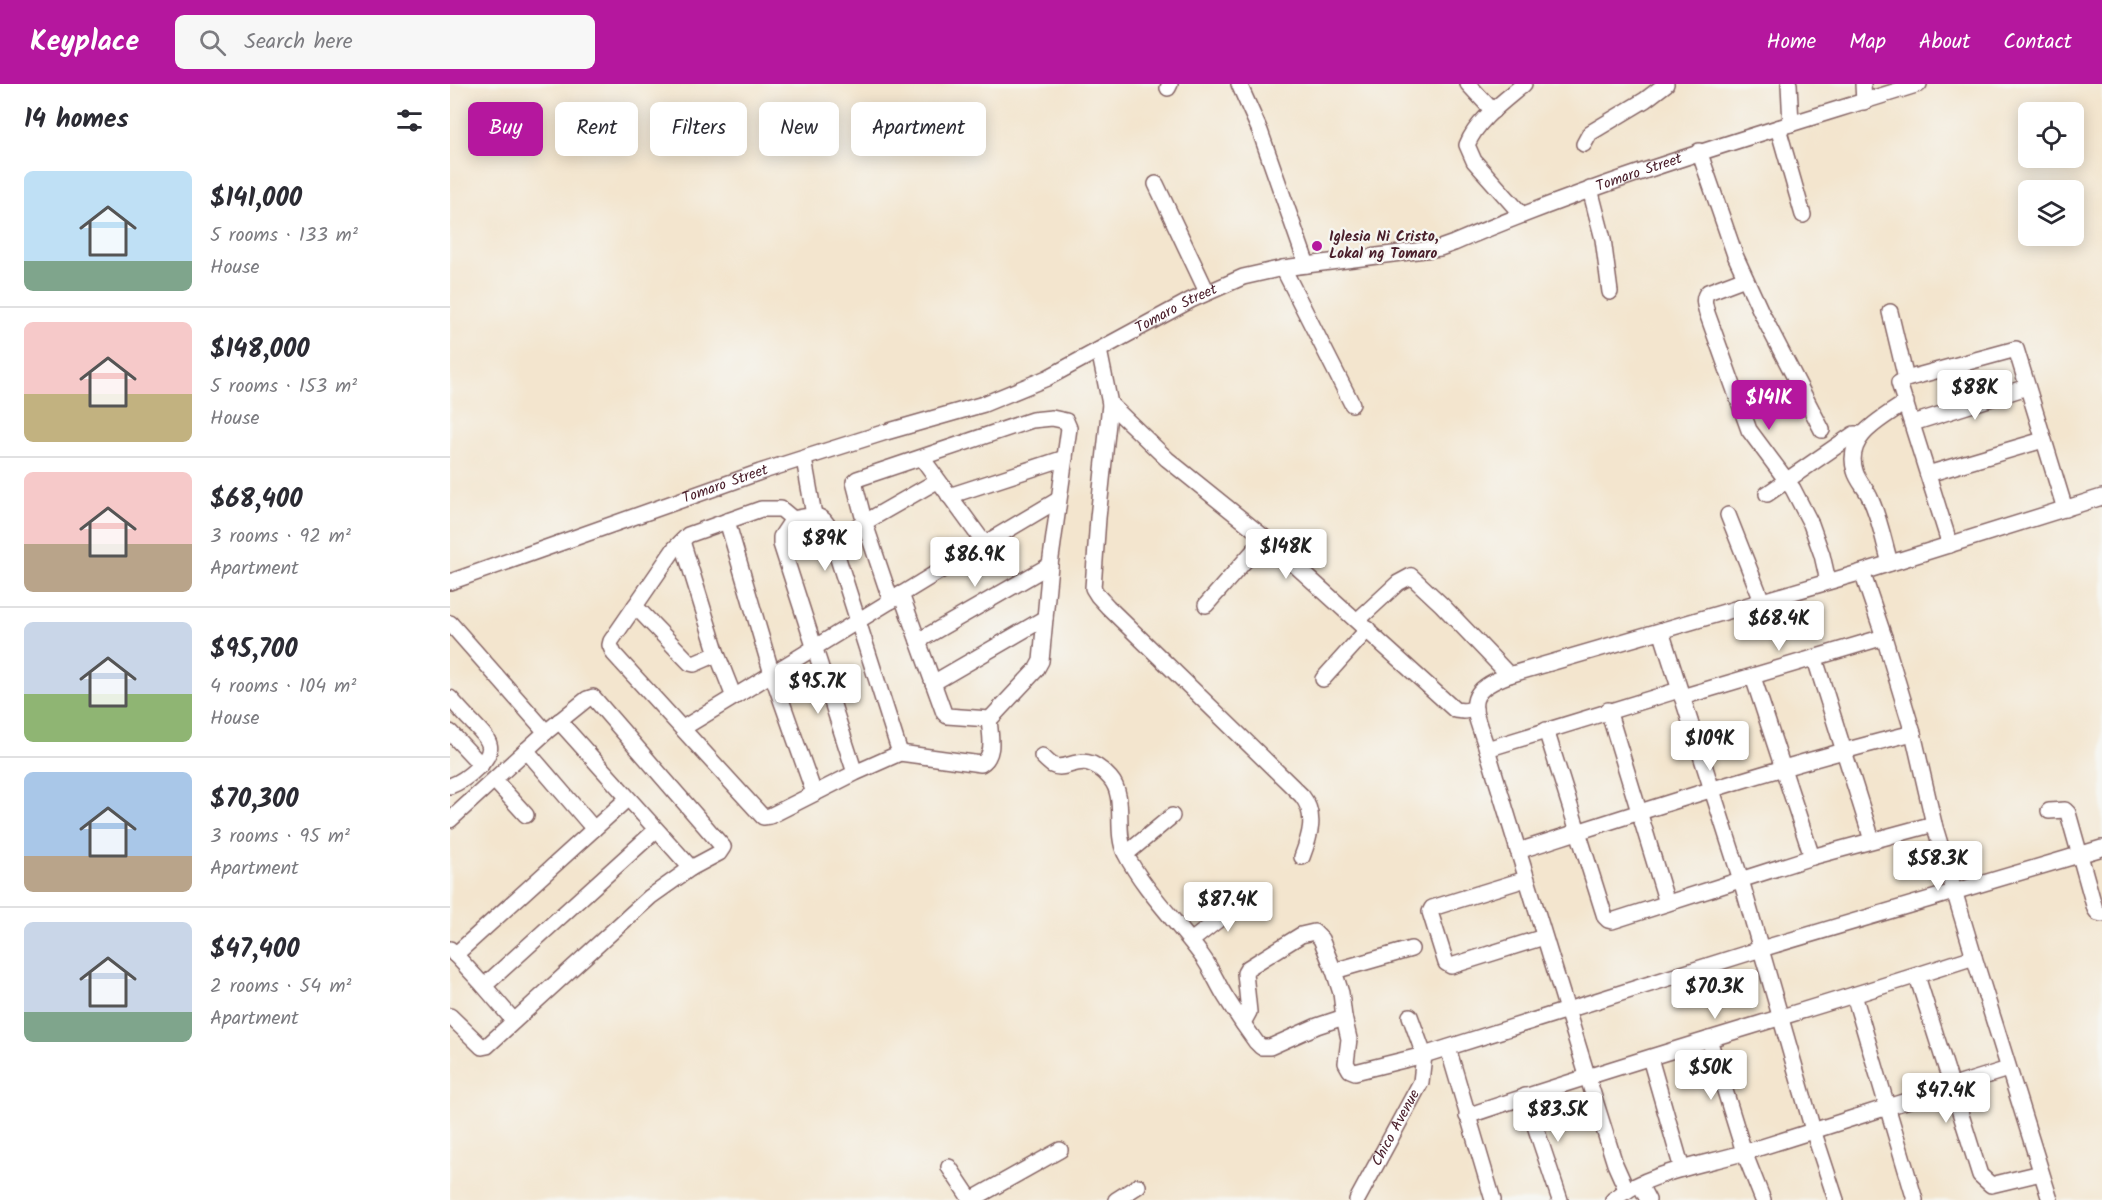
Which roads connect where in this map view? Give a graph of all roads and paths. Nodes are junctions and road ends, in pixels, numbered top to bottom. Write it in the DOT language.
graph roads {
  1 [pos="1239,84"];
  2 [pos="1468,84"];
  3 [pos="1524,84"];
  4 [pos="1789,84"];
  5 [pos="1863,84"];
  6 [pos="1919,84"];
  7 [pos="1664,85"];
  8 [pos="1864,102"];
  9 [pos="1493,111"];
  10 [pos="1784,126"];
  11 [pos="1584,144"];
  12 [pos="1700,152"];
  13 [pos="1156,184"];
  14 [pos="1590,189"];
  15 [pos="1803,214"];
  16 [pos="1522,215"];
  17 [pos="1306,265"];
  18 [pos="1283,268"];
  19 [pos="1745,278"];
  20 [pos="1207,292"];
  21 [pos="1610,292"];
  22 [pos="1890,312"];
  23 [pos="1099,350"];
  24 [pos="1906,379"];
  25 [pos="2027,387"];
  26 [pos="1906,402"];
  27 [pos="1110,404"];
  28 [pos="1352,404"];
  29 [pos="1913,423"];
  30 [pos="1822,430"];
  31 [pos="1861,434"];
  32 [pos="2043,440"];
  33 [pos="922,458"];
  34 [pos="1065,458"];
  35 [pos="804,459"];
  36 [pos="1928,474"];
  37 [pos="937,481"];
  38 [pos="1786,481"];
  39 [pos="1767,494"];
  40 [pos="949,496"];
  41 [pos="2102,497"];
  42 [pos="1058,500"];
  43 [pos="2065,509"];
  44 [pos="814,515"];
  45 [pos="1728,516"];
  46 [pos="793,519"];
  47 [pos="727,521"];
  48 [pos="865,524"];
  49 [pos="1265,538"];
  50 [pos="682,541"];
  51 [pos="832,541"];
  52 [pos="984,543"];
  53 [pos="1950,545"];
  54 [pos="1890,563"];
  55 [pos="1050,565"];
  56 [pos="1862,572"];
  57 [pos="1828,581"];
  58 [pos="450,582"];
  59 [pos="896,597"];
  60 [pos="1762,601"];
  61 [pos="635,606"];
  62 [pos="1206,606"];
  63 [pos="1045,618"];
  64 [pos="858,621"];
  65 [pos="450,623"];
  66 [pos="1363,625"];
  67 [pos="1661,631"];
  68 [pos="1884,637"];
  69 [pos="918,640"];
  70 [pos="813,647"];
  71 [pos="717,654"];
  72 [pos="1815,659"];
  73 [pos="772,674"];
  74 [pos="1509,675"];
  75 [pos="1753,677"];
  76 [pos="1323,679"];
  77 [pos="933,683"];
  78 [pos="1681,693"];
  79 [pos="734,697"];
  80 [pos="450,698"];
  81 [pos="1475,709"];
  82 [pos="1608,710"];
  83 [pos="988,719"];
  84 [pos="558,721"];
  85 [pos="683,728"];
  86 [pos="1546,730"];
  87 [pos="450,732"];
  88 [pos="546,732"];
  89 [pos="1913,733"];
  90 [pos="1487,749"];
  91 [pos="526,750"];
  92 [pos="1844,750"];
  93 [pos="900,753"];
  94 [pos="1042,756"];
  95 [pos="480,765"];
  96 [pos="1782,768"];
  97 [pos="855,772"];
  98 [pos="453,779"];
  99 [pos="494,780"];
  100 [pos="1712,788"];
  101 [pos="814,793"];
  102 [pos="627,799"];
  103 [pos="2049,811"];
  104 [pos="1639,812"];
  105 [pos="526,815"];
  106 [pos="1172,816"];
  107 [pos="450,820"];
  108 [pos="1934,824"];
  109 [pos="594,829"];
  110 [pos="656,831"];
  111 [pos="1578,832"];
  112 [pos="1872,840"];
  113 [pos="2102,848"];
  114 [pos="1518,851"];
  115 [pos="1126,854"];
  116 [pos="2080,855"];
  117 [pos="1302,857"];
  118 [pos="1812,857"];
  119 [pos="691,868"];
  120 [pos="1526,879"];
  121 [pos="1741,880"];
  122 [pos="1955,891"];
  123 [pos="1245,899"];
  124 [pos="1667,903"];
  125 [pos="2102,914"];
  126 [pos="1544,937"];
  127 [pos="1191,941"];
  128 [pos="1411,949"];
  129 [pos="1761,949"];
  130 [pos="453,952"];
  131 [pos="1974,957"];
  132 [pos="1334,970"];
  133 [pos="1917,976"];
  134 [pos="484,986"];
  135 [pos="1854,994"];
  136 [pos="1567,1010"];
  137 [pos="450,1016"];
  138 [pos="1344,1017"];
  139 [pos="1410,1017"];
  140 [pos="1780,1018"];
  141 [pos="514,1021"];
  142 [pos="1243,1023"];
  143 [pos="1709,1039"];
  144 [pos="1448,1048"];
  145 [pos="1424,1055"];
  146 [pos="1650,1058"];
  147 [pos="2008,1069"];
  148 [pos="1587,1075"];
  149 [pos="1951,1086"];
  150 [pos="1525,1096"];
  151 [pos="1887,1107"];
  152 [pos="1467,1116"];
  153 [pos="1813,1130"];
  154 [pos="1060,1150"];
  155 [pos="1744,1152"];
  156 [pos="950,1167"];
  157 [pos="1682,1169"];
  158 [pos="2041,1173"];
  159 [pos="1138,1186"];
  160 [pos="1633,1188"];
  161 [pos="971,1200"];
  162 [pos="1116,1200"];
  163 [pos="1357,1200"];
  164 [pos="1493,1200"];
  165 [pos="1560,1200"];
  166 [pos="1613,1200"];
  167 [pos="1648,1200"];
  168 [pos="1763,1200"];
  169 [pos="1836,1200"];
  170 [pos="1915,1200"];
  171 [pos="2050,1200"];
  1 -- 17 [label="street"];
  2 -- 9 [label="street"];
  3 -- 9 [label="street"];
  4 -- 10 [label="street"];
  5 -- 8 [label="street"];
  6 -- 8 [label="street, Tomaro Street"];
  7 -- 11 [label="street"];
  8 -- 10 [label="street, Tomaro Street"];
  9 -- 16 [label="street"];
  10 -- 12 [label="street, Tomaro Street"];
  10 -- 15 [label="street"];
  12 -- 14 [label="street, Tomaro Street"];
  12 -- 19 [label="street"];
  13 -- 20 [label="street"];
  14 -- 16 [label="street, Tomaro Street"];
  14 -- 21 [label="street"];
  16 -- 17 [label="street, Tomaro Street"];
  17 -- 18 [label="street, Tomaro Street"];
  18 -- 20 [label="street, Tomaro Street"];
  18 -- 28 [label="street"];
  19 -- 30 [label="street"];
  19 -- 38 [label="street"];
  20 -- 23 [label="street, Tomaro Street"];
  22 -- 24 [label="street"];
  23 -- 27 [label="street"];
  23 -- 35 [label="street, Tomaro Street"];
  24 -- 25 [label="street"];
  24 -- 26 [label="street"];
  25 -- 29 [label="street"];
  25 -- 32 [label="street"];
  26 -- 29 [label="street"];
  26 -- 31 [label="street"];
  27 -- 49 [label="street"];
  27 -- 117 [label="street"];
  29 -- 36 [label="street"];
  31 -- 38 [label="street"];
  31 -- 54 [label="street"];
  32 -- 36 [label="street"];
  32 -- 43 [label="street"];
  33 -- 34 [label="street"];
  33 -- 37 [label="street"];
  33 -- 48 [label="street"];
  34 -- 40 [label="street"];
  34 -- 42 [label="street"];
  35 -- 44 [label="street"];
  35 -- 58 [label="street, Tomaro Street"];
  36 -- 53 [label="street"];
  37 -- 40 [label="street"];
  37 -- 48 [label="street"];
  38 -- 39 [label="street"];
  38 -- 57 [label="street"];
  40 -- 52 [label="street"];
  41 -- 43 [label="street"];
  42 -- 52 [label="street"];
  42 -- 55 [label="street"];
  43 -- 53 [label="street"];
  44 -- 46 [label="street"];
  44 -- 51 [label="street"];
  45 -- 60 [label="street"];
  46 -- 47 [label="street"];
  46 -- 70 [label="street"];
  47 -- 50 [label="street"];
  47 -- 73 [label="street"];
  48 -- 51 [label="street"];
  48 -- 59 [label="street"];
  49 -- 62 [label="street"];
  49 -- 66 [label="street"];
  50 -- 61 [label="street"];
  50 -- 71 [label="street"];
  51 -- 64 [label="street"];
  52 -- 59 [label="street"];
  53 -- 54 [label="street"];
  54 -- 56 [label="street"];
  55 -- 63 [label="street"];
  55 -- 69 [label="street"];
  56 -- 57 [label="street"];
  56 -- 68 [label="street"];
  57 -- 60 [label="street"];
  59 -- 64 [label="street"];
  59 -- 69 [label="street"];
  60 -- 67 [label="street"];
  61 -- 71 [label="street"];
  61 -- 85 [label="street"];
  63 -- 77 [label="street"];
  63 -- 83 [label="street"];
  64 -- 70 [label="street"];
  64 -- 93 [label="street"];
  65 -- 88 [label="street"];
  66 -- 74 [label="street"];
  66 -- 76 [label="street"];
  66 -- 81 [label="street"];
  67 -- 74 [label="street"];
  67 -- 78 [label="street"];
  68 -- 72 [label="street"];
  68 -- 89 [label="street"];
  69 -- 77 [label="street"];
  70 -- 73 [label="street"];
  70 -- 97 [label="street"];
  71 -- 79 [label="street"];
  72 -- 75 [label="street"];
  72 -- 92 [label="street"];
  73 -- 79 [label="street"];
  73 -- 101 [label="street"];
  74 -- 81 [label="street"];
  75 -- 78 [label="street"];
  75 -- 96 [label="street"];
  77 -- 83 [label="street"];
  78 -- 82 [label="street"];
  78 -- 100 [label="street"];
  79 -- 85 [label="street"];
  80 -- 95 [label="street"];
  81 -- 90 [label="street"];
  82 -- 86 [label="street"];
  82 -- 104 [label="street"];
  83 -- 93 [label="street"];
  84 -- 88 [label="street"];
  84 -- 102 [label="street"];
  84 -- 119 [label="street"];
  85 -- 101 [label="street"];
  86 -- 90 [label="street"];
  86 -- 111 [label="street"];
  87 -- 95 [label="street"];
  88 -- 91 [label="street"];
  89 -- 92 [label="street"];
  89 -- 108 [label="street"];
  90 -- 114 [label="street"];
  91 -- 99 [label="street"];
  91 -- 109 [label="street"];
  92 -- 96 [label="street"];
  92 -- 112 [label="street"];
  93 -- 97 [label="street"];
  94 -- 115 [label="street"];
  95 -- 98 [label="street"];
  96 -- 100 [label="street"];
  96 -- 118 [label="street"];
  97 -- 101 [label="street"];
  99 -- 105 [label="street"];
  99 -- 107 [label="street"];
  100 -- 104 [label="street"];
  100 -- 121 [label="street"];
  102 -- 109 [label="street"];
  102 -- 110 [label="street"];
  103 -- 116 [label="street"];
  104 -- 111 [label="street"];
  104 -- 124 [label="street"];
  106 -- 115 [label="street"];
  108 -- 112 [label="street"];
  108 -- 122 [label="street"];
  109 -- 130 [label="street"];
  110 -- 119 [label="street"];
  110 -- 134 [label="street"];
  111 -- 114 [label="street"];
  111 -- 124 [label="street"];
  112 -- 118 [label="street"];
  113 -- 116 [label="street"];
  114 -- 120 [label="street"];
  115 -- 127 [label="street"];
  116 -- 122 [label="street"];
  116 -- 125 [label="street"];
  118 -- 121 [label="street"];
  119 -- 141 [label="street"];
  120 -- 126 [label="street"];
  120 -- 126 [label="street"];
  121 -- 124 [label="street"];
  121 -- 129 [label="street"];
  122 -- 129 [label="street"];
  122 -- 131 [label="street"];
  123 -- 127 [label="street"];
  126 -- 136 [label="street"];
  127 -- 142 [label="street"];
  128 -- 132 [label="street"];
  129 -- 136 [label="street"];
  129 -- 140 [label="street"];
  130 -- 134 [label="street"];
  131 -- 133 [label="street"];
  131 -- 147 [label="street"];
  132 -- 138 [label="street"];
  132 -- 142 [label="street"];
  133 -- 135 [label="street"];
  133 -- 149 [label="street"];
  134 -- 141 [label="street"];
  135 -- 140 [label="street"];
  135 -- 151 [label="street"];
  136 -- 144 [label="street"];
  136 -- 148 [label="street"];
  137 -- 141 [label="street"];
  138 -- 142 [label="street"];
  138 -- 145 [label="street"];
  139 -- 145 [label="street, Chico Avenue"];
  140 -- 143 [label="street"];
  140 -- 153 [label="street"];
  143 -- 146 [label="street"];
  143 -- 155 [label="street"];
  144 -- 145 [label="street"];
  144 -- 152 [label="street"];
  145 -- 163 [label="street, Chico Avenue"];
  146 -- 148 [label="street"];
  146 -- 157 [label="street"];
  147 -- 149 [label="street"];
  147 -- 158 [label="street"];
  148 -- 150 [label="street"];
  148 -- 160 [label="street"];
  149 -- 151 [label="street"];
  149 -- 158 [label="street"];
  150 -- 152 [label="street"];
  150 -- 165 [label="street"];
  151 -- 153 [label="street"];
  151 -- 170 [label="street"];
  152 -- 164 [label="street"];
  153 -- 155 [label="street"];
  153 -- 169 [label="street"];
  154 -- 161 [label="street"];
  155 -- 157 [label="street"];
  155 -- 168 [label="street"];
  156 -- 161 [label="street"];
  157 -- 160 [label="street"];
  158 -- 171 [label="street"];
  159 -- 162 [label="street"];
  160 -- 166 [label="street"];
  160 -- 167 [label="street"];
}
